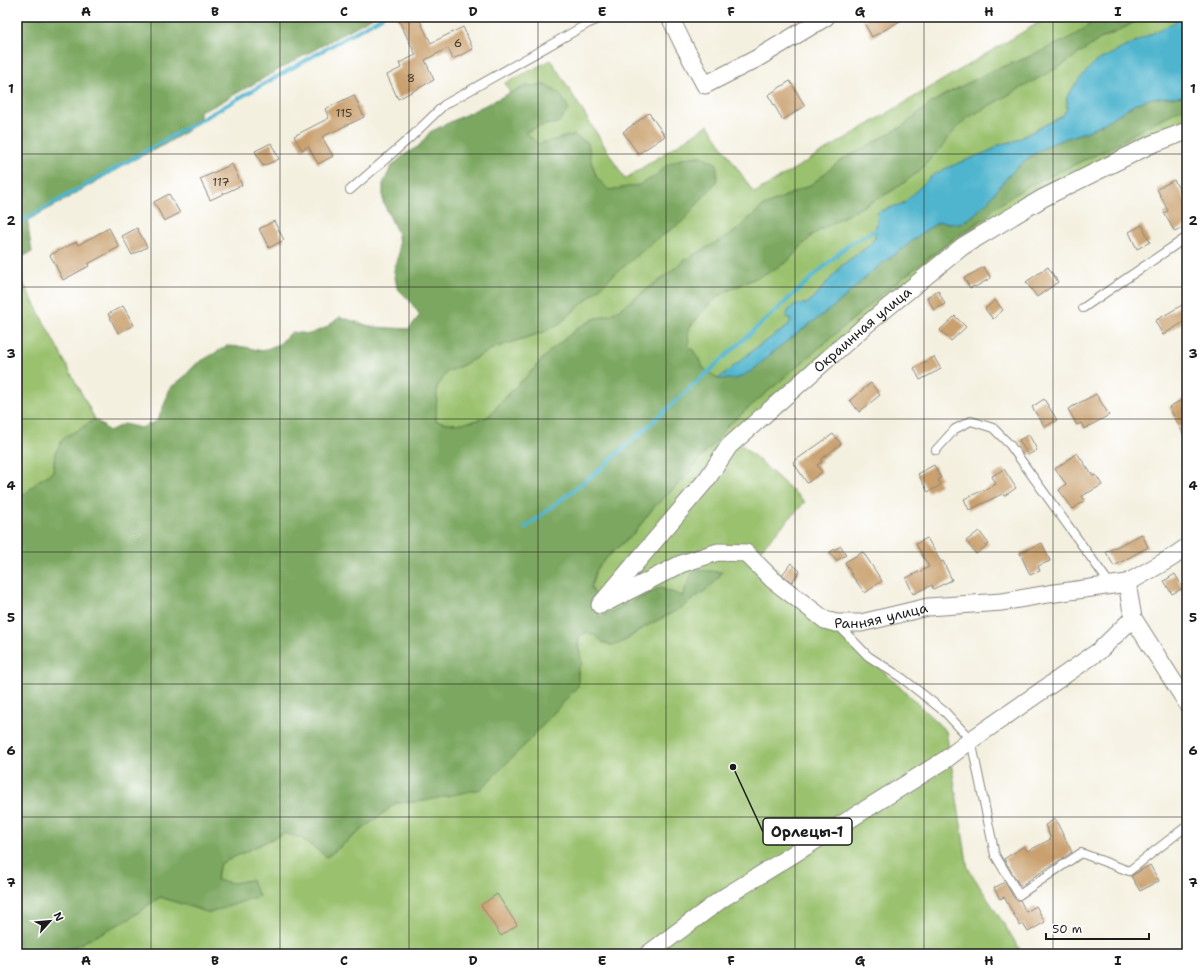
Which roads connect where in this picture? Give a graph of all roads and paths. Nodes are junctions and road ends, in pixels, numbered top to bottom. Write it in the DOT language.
graph roads {
  1 [pos="604,17"];
  2 [pos="670,17"];
  3 [pos="826,17"];
  4 [pos="1187,131"];
  5 [pos="350,190"];
  6 [pos="1187,237"];
  7 [pos="1083,308"];
  8 [pos="936,450"];
  9 [pos="1187,547"];
  10 [pos="1127,583"];
  11 [pos="1110,584"];
  12 [pos="600,605"];
  13 [pos="1133,618"];
  14 [pos="836,623"];
  15 [pos="1187,703"];
  16 [pos="971,740"];
  17 [pos="1187,826"];
  18 [pos="648,954"];
  1 -- 5 [label="lane"];
  2 -- 3 [label="street"];
  4 -- 12 [label="street, Окраинная улица"];
  6 -- 7 [label="lane"];
  8 -- 11 [label="lane"];
  9 -- 10 [label="street, Ранняя улица"];
  10 -- 11 [label="street, Ранняя улица"];
  10 -- 13 [label="street"];
  11 -- 14 [label="street, Ранняя улица"];
  12 -- 14 [label="street, Ранняя улица"];
  13 -- 15 [label="street"];
  13 -- 16 [label="street"];
  14 -- 16 [label="lane"];
  16 -- 17 [label="lane"];
  16 -- 18 [label="street"];
}
